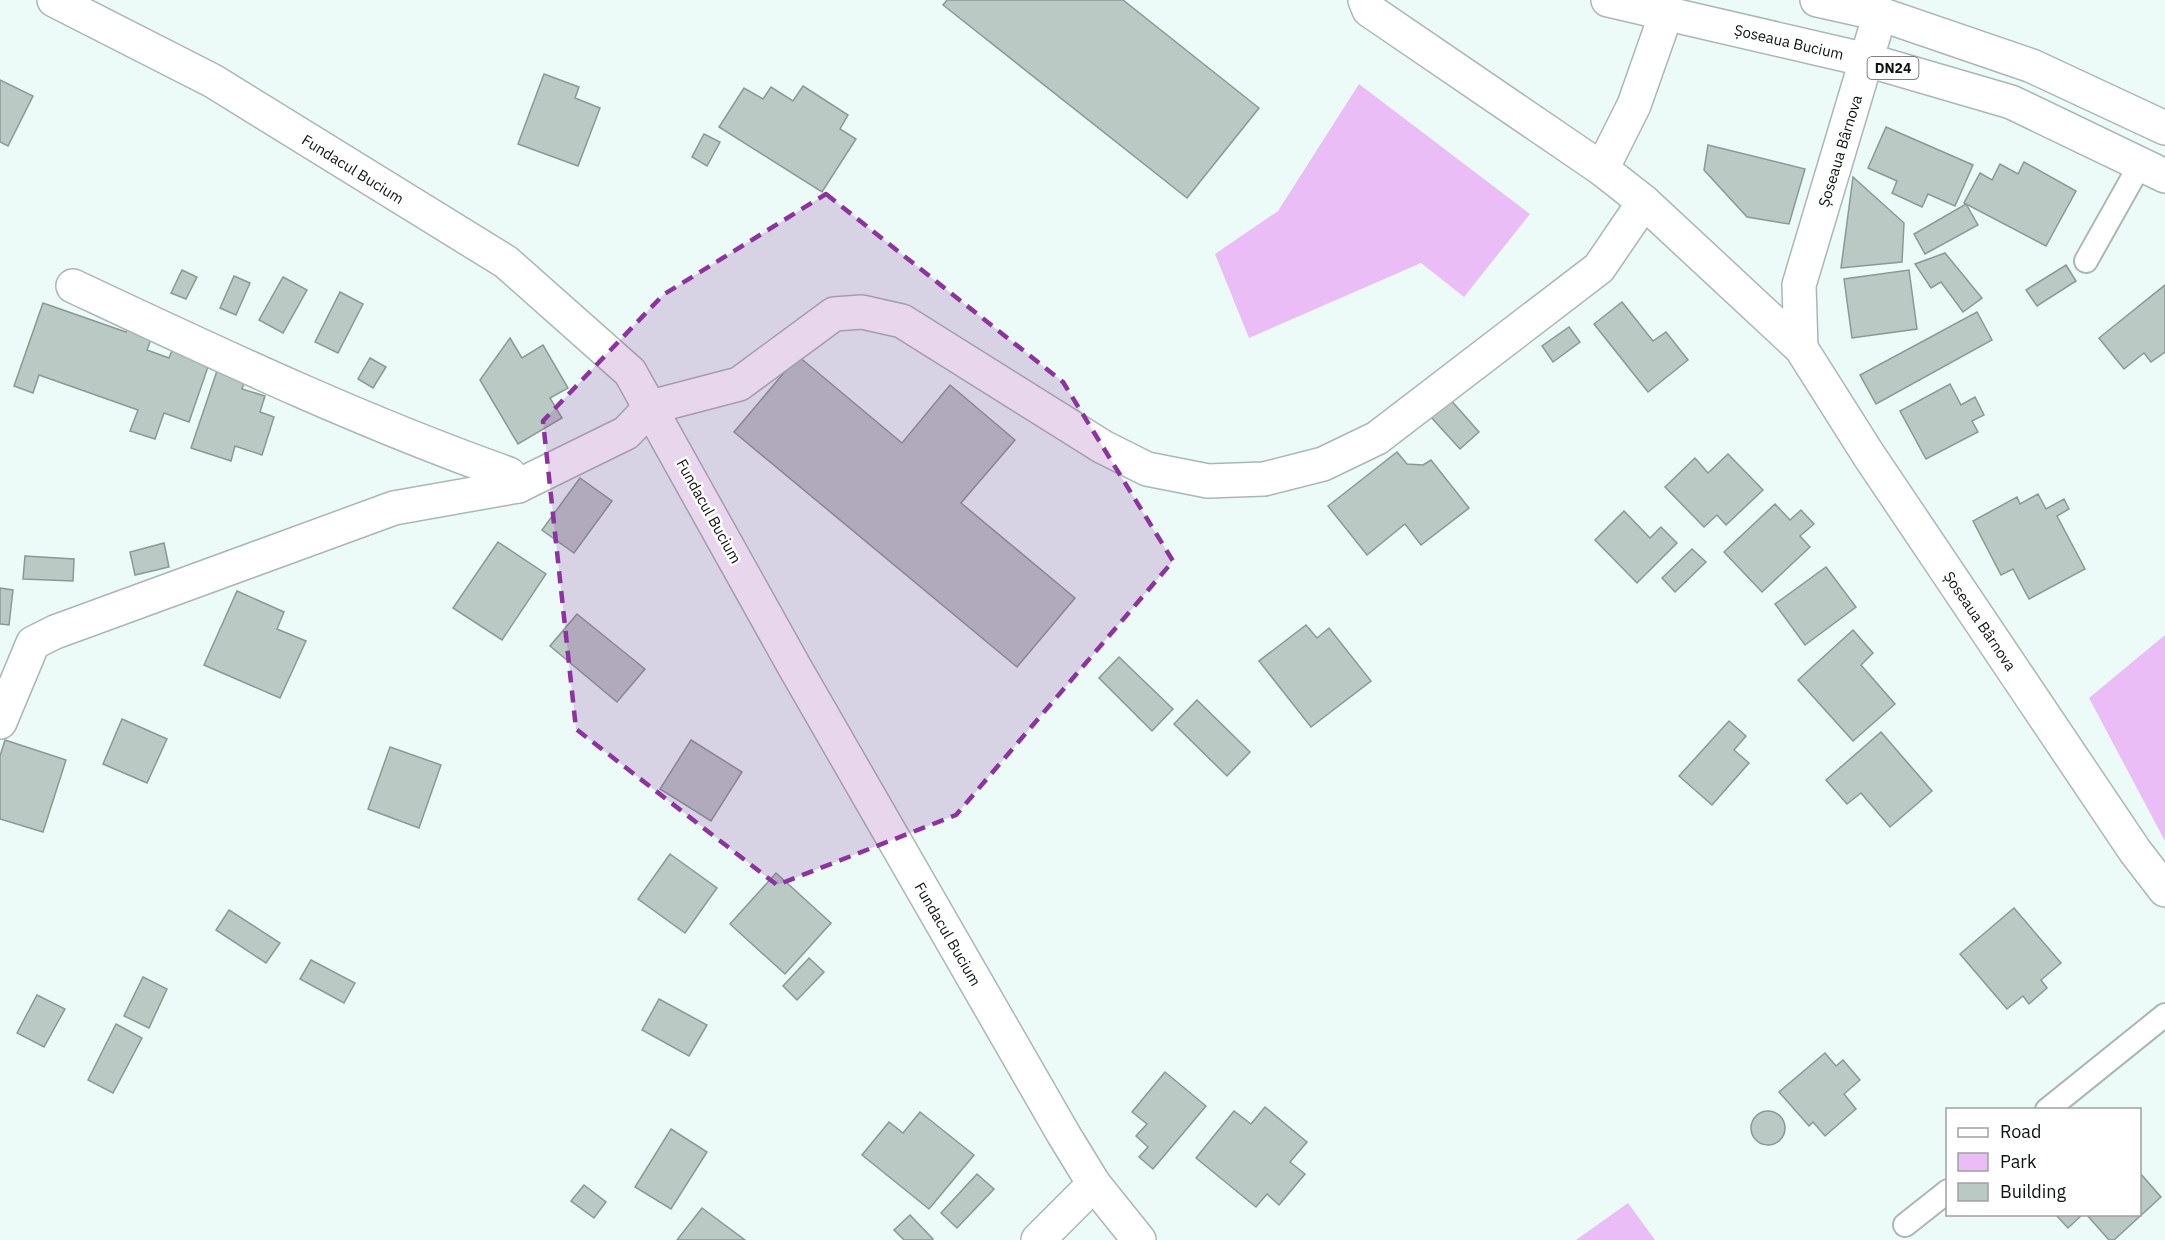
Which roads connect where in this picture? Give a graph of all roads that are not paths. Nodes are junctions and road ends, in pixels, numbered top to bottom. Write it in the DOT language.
graph roads {
  1 [pos="54,0"];
  2 [pos="1365,0"];
  3 [pos="1608,0"];
  4 [pos="1817,0"];
  5 [pos="1668,7"];
  6 [pos="1880,14"];
  7 [pos="1867,60"];
  8 [pos="2165,128"];
  9 [pos="1602,169"];
  10 [pos="2153,169"];
  11 [pos="1644,201"];
  12 [pos="2086,261"];
  13 [pos="73,286"];
  14 [pos="1801,348"];
  15 [pos="651,407"];
  16 [pos="518,486"];
  17 [pos="0,722"];
  18 [pos="2165,890"];
  19 [pos="2165,1015"];
  20 [pos="2049,1108"];
  21 [pos="1094,1184"];
  22 [pos="1946,1192"];
  23 [pos="1905,1226"];
  24 [pos="1038,1240"];
  25 [pos="1139,1240"];
  1 -- 15 [label="street, Fundacul Bucium"];
  2 -- 9 [label="street, Șoseaua Bârnova"];
  3 -- 5 [label="street, Șoseaua Bucium / DN24"];
  4 -- 6 [label="street"];
  5 -- 7 [label="street, Șoseaua Bucium / DN24"];
  5 -- 9 [label="street"];
  6 -- 7 [label="street, Șoseaua Bârnova"];
  6 -- 8 [label="street"];
  7 -- 10 [label="street, Șoseaua Bucium / DN24"];
  7 -- 14 [label="street, Șoseaua Bârnova"];
  9 -- 11 [label="street, Șoseaua Bârnova"];
  10 -- 12 [label="lane"];
  11 -- 14 [label="street, Șoseaua Bârnova"];
  11 -- 15 [label="street"];
  13 -- 16 [label="street"];
  14 -- 18 [label="street, Șoseaua Bârnova"];
  15 -- 16 [label="street"];
  15 -- 21 [label="street, Fundacul Bucium"];
  16 -- 17 [label="street"];
  19 -- 20 [label="lane"];
  21 -- 24 [label="street"];
  21 -- 25 [label="street, Fundacul Bucium"];
  22 -- 23 [label="lane"];
}
